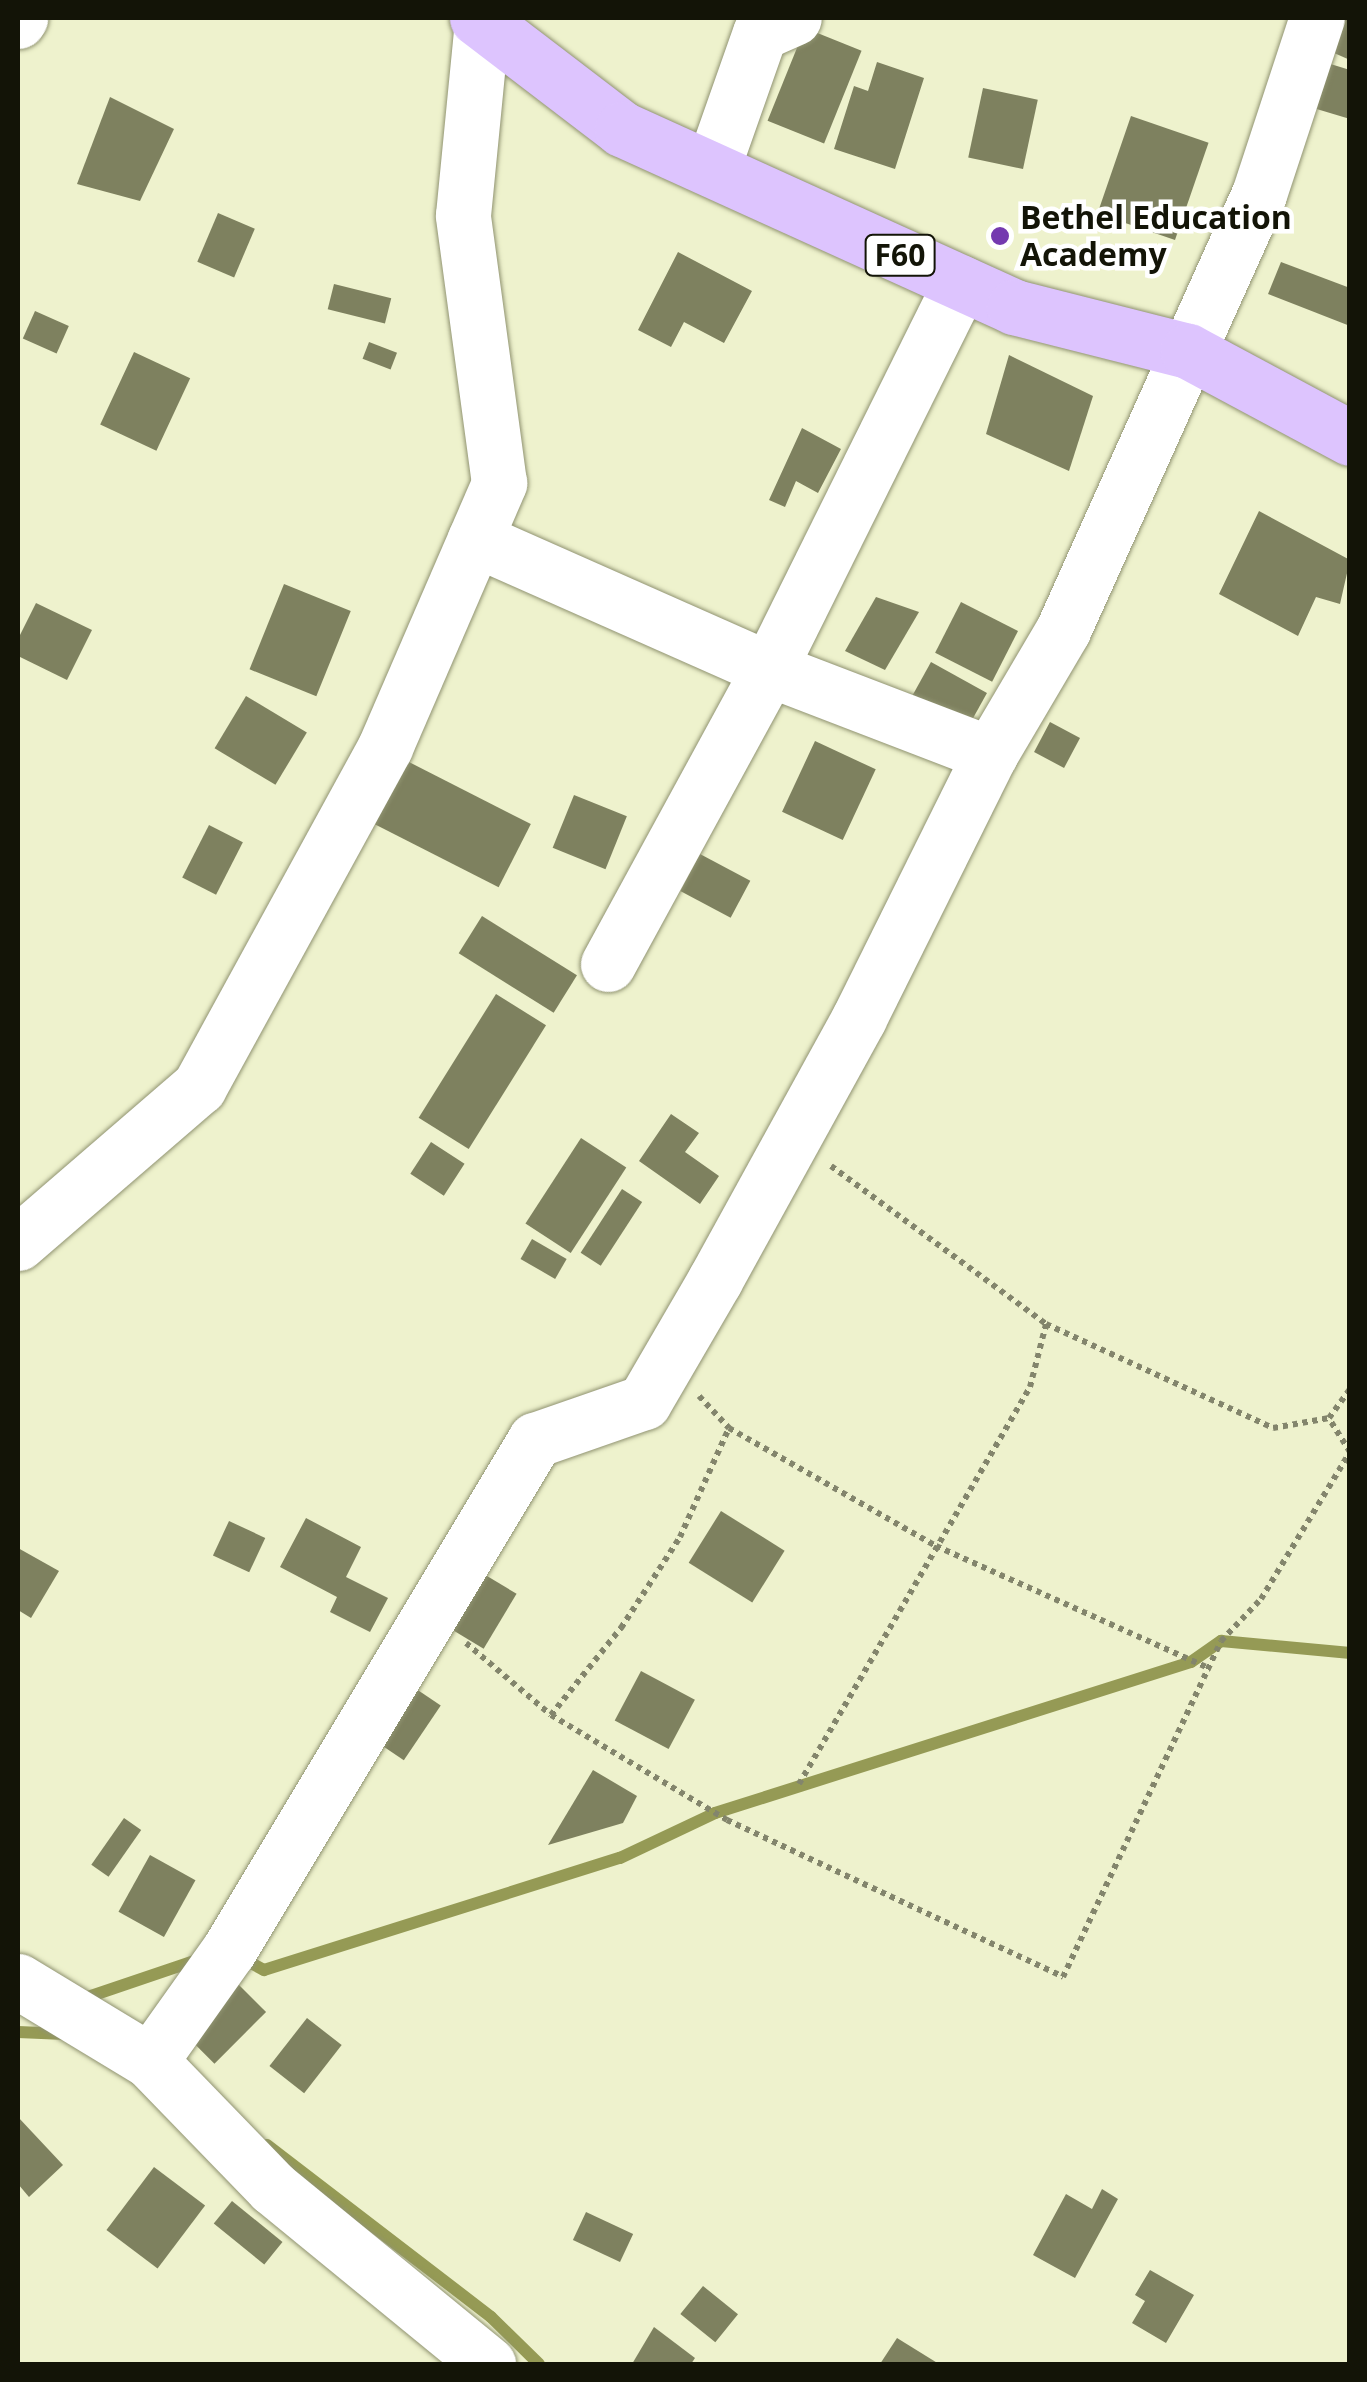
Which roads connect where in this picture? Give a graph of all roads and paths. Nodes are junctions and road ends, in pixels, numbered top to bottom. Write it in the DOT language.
graph roads {
  1 [pos="794,18"];
  2 [pos="1317,18"];
  3 [pos="480,19"];
  4 [pos="712,169"];
  5 [pos="961,283"];
  6 [pos="1188,351"];
  7 [pos="1350,438"];
  8 [pos="474,540"];
  9 [pos="769,669"];
  10 [pos="990,754"];
  11 [pos="608,964"];
  12 [pos="793,1138"];
  13 [pos="18,1242"];
  14 [pos="1046,1324"];
  15 [pos="667,1363"];
  16 [pos="1350,1389"];
  17 [pos="1329,1418"];
  18 [pos="730,1428"];
  19 [pos="936,1546"];
  20 [pos="428,1611"];
  21 [pos="1212,1669"];
  22 [pos="551,1716"];
  23 [pos="800,1784"];
  24 [pos="18,1981"];
  25 [pos="150,2061"];
  26 [pos="488,2364"];
  1 -- 4 [label="street"];
  2 -- 6 [label="street"];
  3 -- 4 [label="main road, F60"];
  3 -- 8 [label="street"];
  4 -- 5 [label="main road, F60"];
  5 -- 6 [label="main road, F60"];
  5 -- 9 [label="street"];
  6 -- 7 [label="main road, F60"];
  6 -- 10 [label="street"];
  8 -- 9 [label="street"];
  8 -- 13 [label="street"];
  9 -- 10 [label="street"];
  9 -- 11 [label="street"];
  10 -- 12 [label="street"];
  12 -- 14 [label="path"];
  12 -- 15 [label="street"];
  14 -- 17 [label="path"];
  14 -- 19 [label="path"];
  15 -- 18 [label="path"];
  15 -- 20 [label="street"];
  16 -- 17 [label="path"];
  17 -- 21 [label="path"];
  18 -- 19 [label="path"];
  18 -- 22 [label="path"];
  19 -- 21 [label="path"];
  19 -- 23 [label="path"];
  20 -- 22 [label="path"];
  20 -- 25 [label="street"];
  21 -- 22 [label="path"];
  24 -- 25 [label="street"];
  25 -- 26 [label="street"];
}
